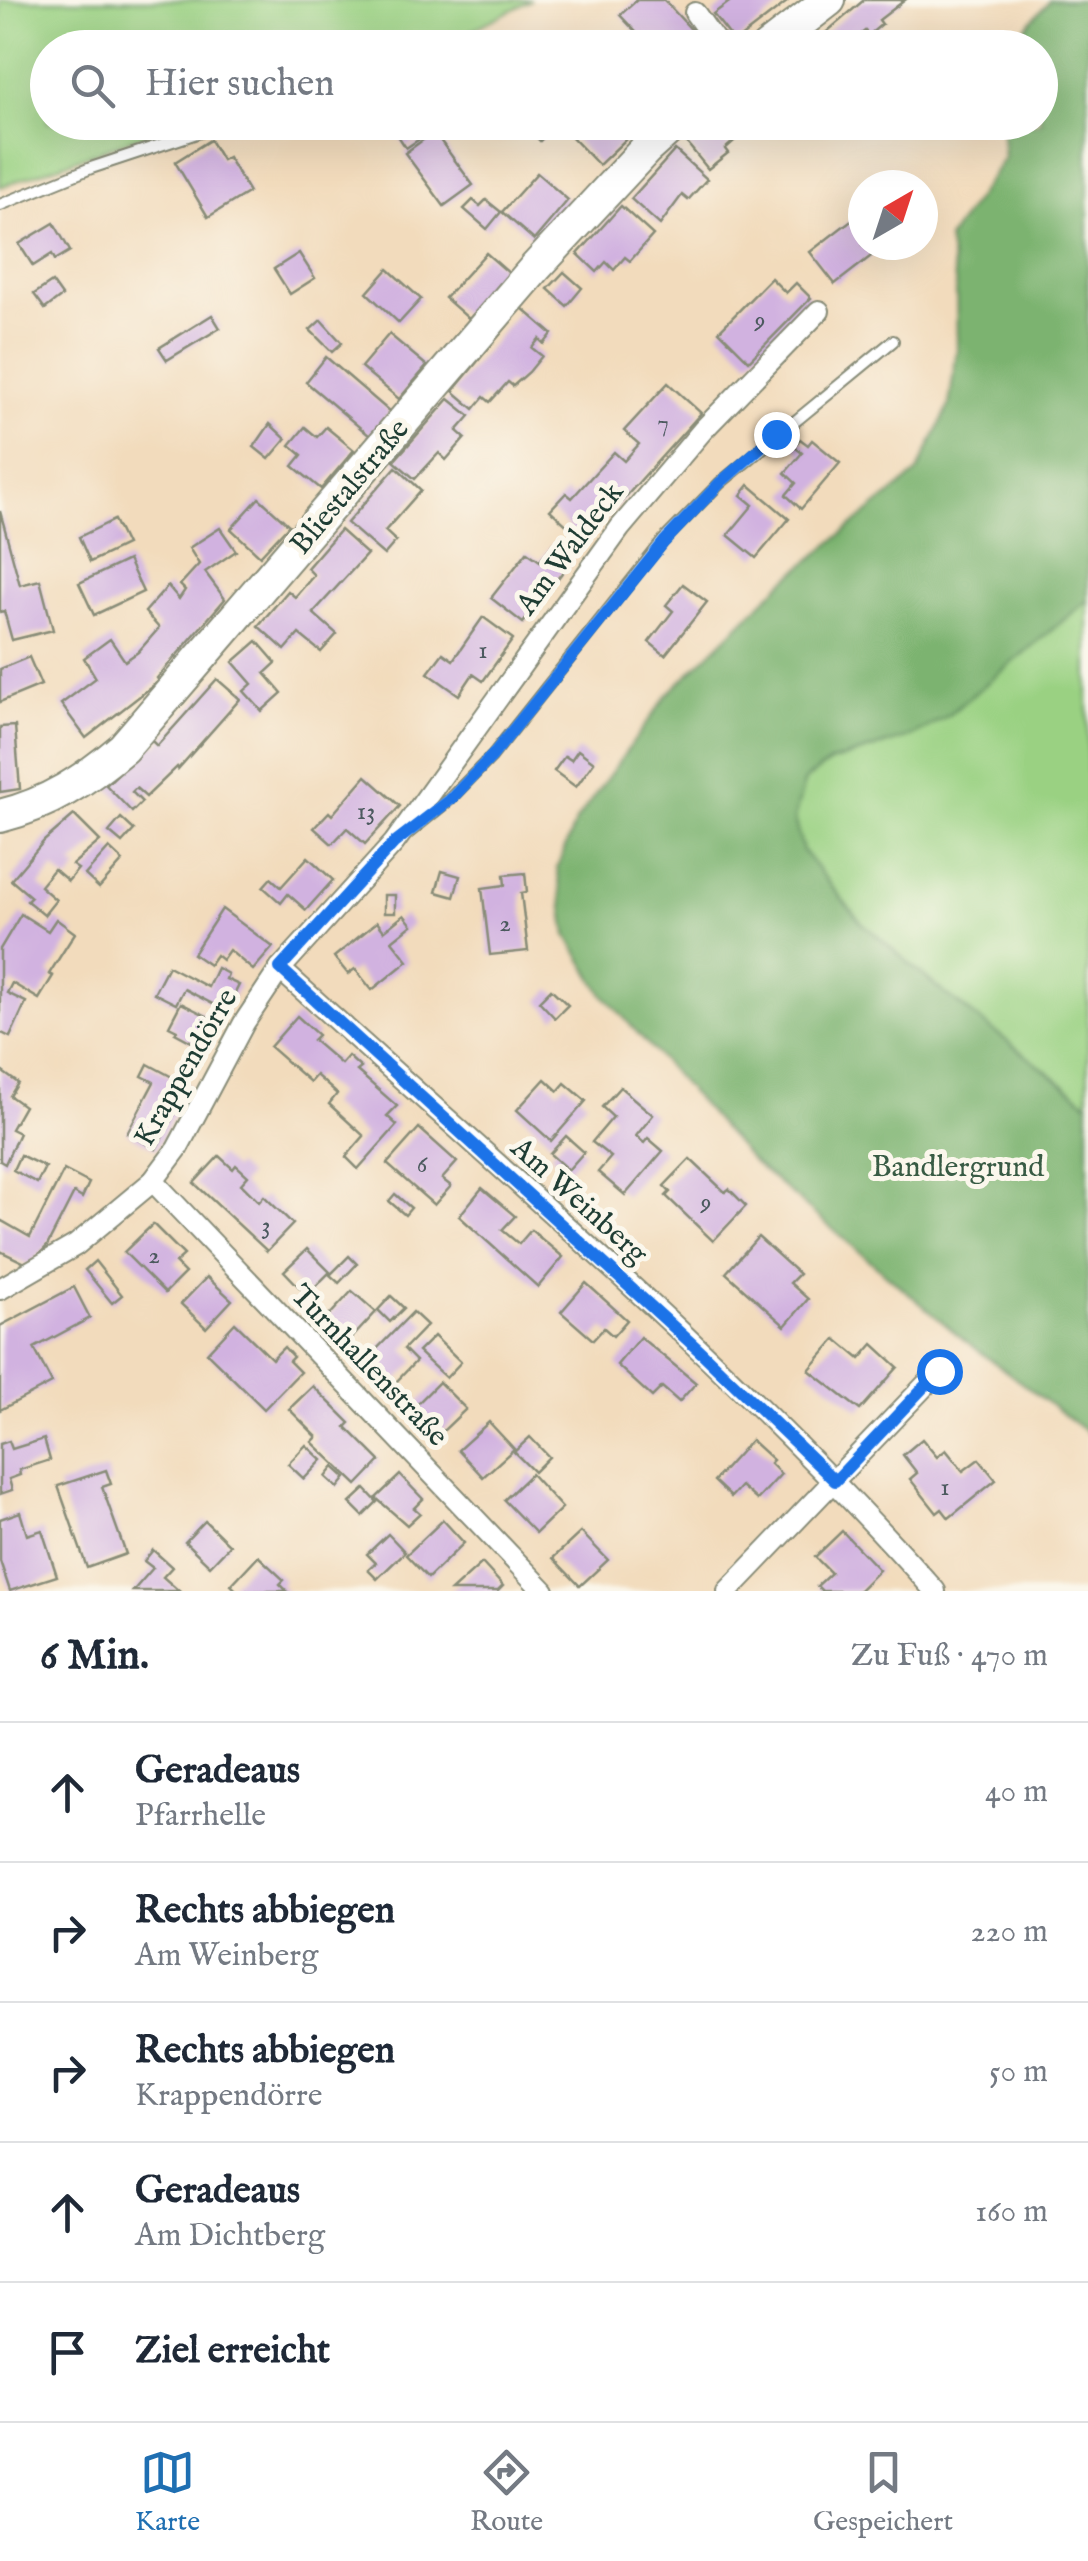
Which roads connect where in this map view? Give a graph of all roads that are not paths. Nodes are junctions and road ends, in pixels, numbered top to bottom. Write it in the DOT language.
graph roads {
  1 [pos="829,0"];
  2 [pos="689,7"];
  3 [pos="706,30"];
  4 [pos="790,30"];
  5 [pos="176,140"];
  6 [pos="658,140"];
  7 [pos="0,205"];
  8 [pos="819,312"];
  9 [pos="892,341"];
  10 [pos="0,816"];
  11 [pos="394,843"];
  12 [pos="280,968"];
  13 [pos="153,1181"];
  14 [pos="0,1289"];
  15 [pos="939,1371"];
  16 [pos="835,1481"];
  17 [pos="544,1591"];
  18 [pos="728,1591"];
  19 [pos="935,1591"];
  1 -- 4 [label="main road"];
  2 -- 3 [label="street"];
  5 -- 7 [label="lane"];
  6 -- 10 [label="main road, Bliestalstraße"];
  8 -- 11 [label="street, Am Waldeck"];
  9 -- 11 [label="lane"];
  11 -- 12 [label="street, Krappendörre"];
  12 -- 13 [label="street, Krappendörre"];
  12 -- 16 [label="street, Am Weinberg"];
  13 -- 14 [label="street, Krappendörre"];
  13 -- 17 [label="street, Turnhallenstraße"];
  15 -- 16 [label="street"];
  16 -- 18 [label="street"];
  16 -- 19 [label="street, Am Weinberg"];
}
